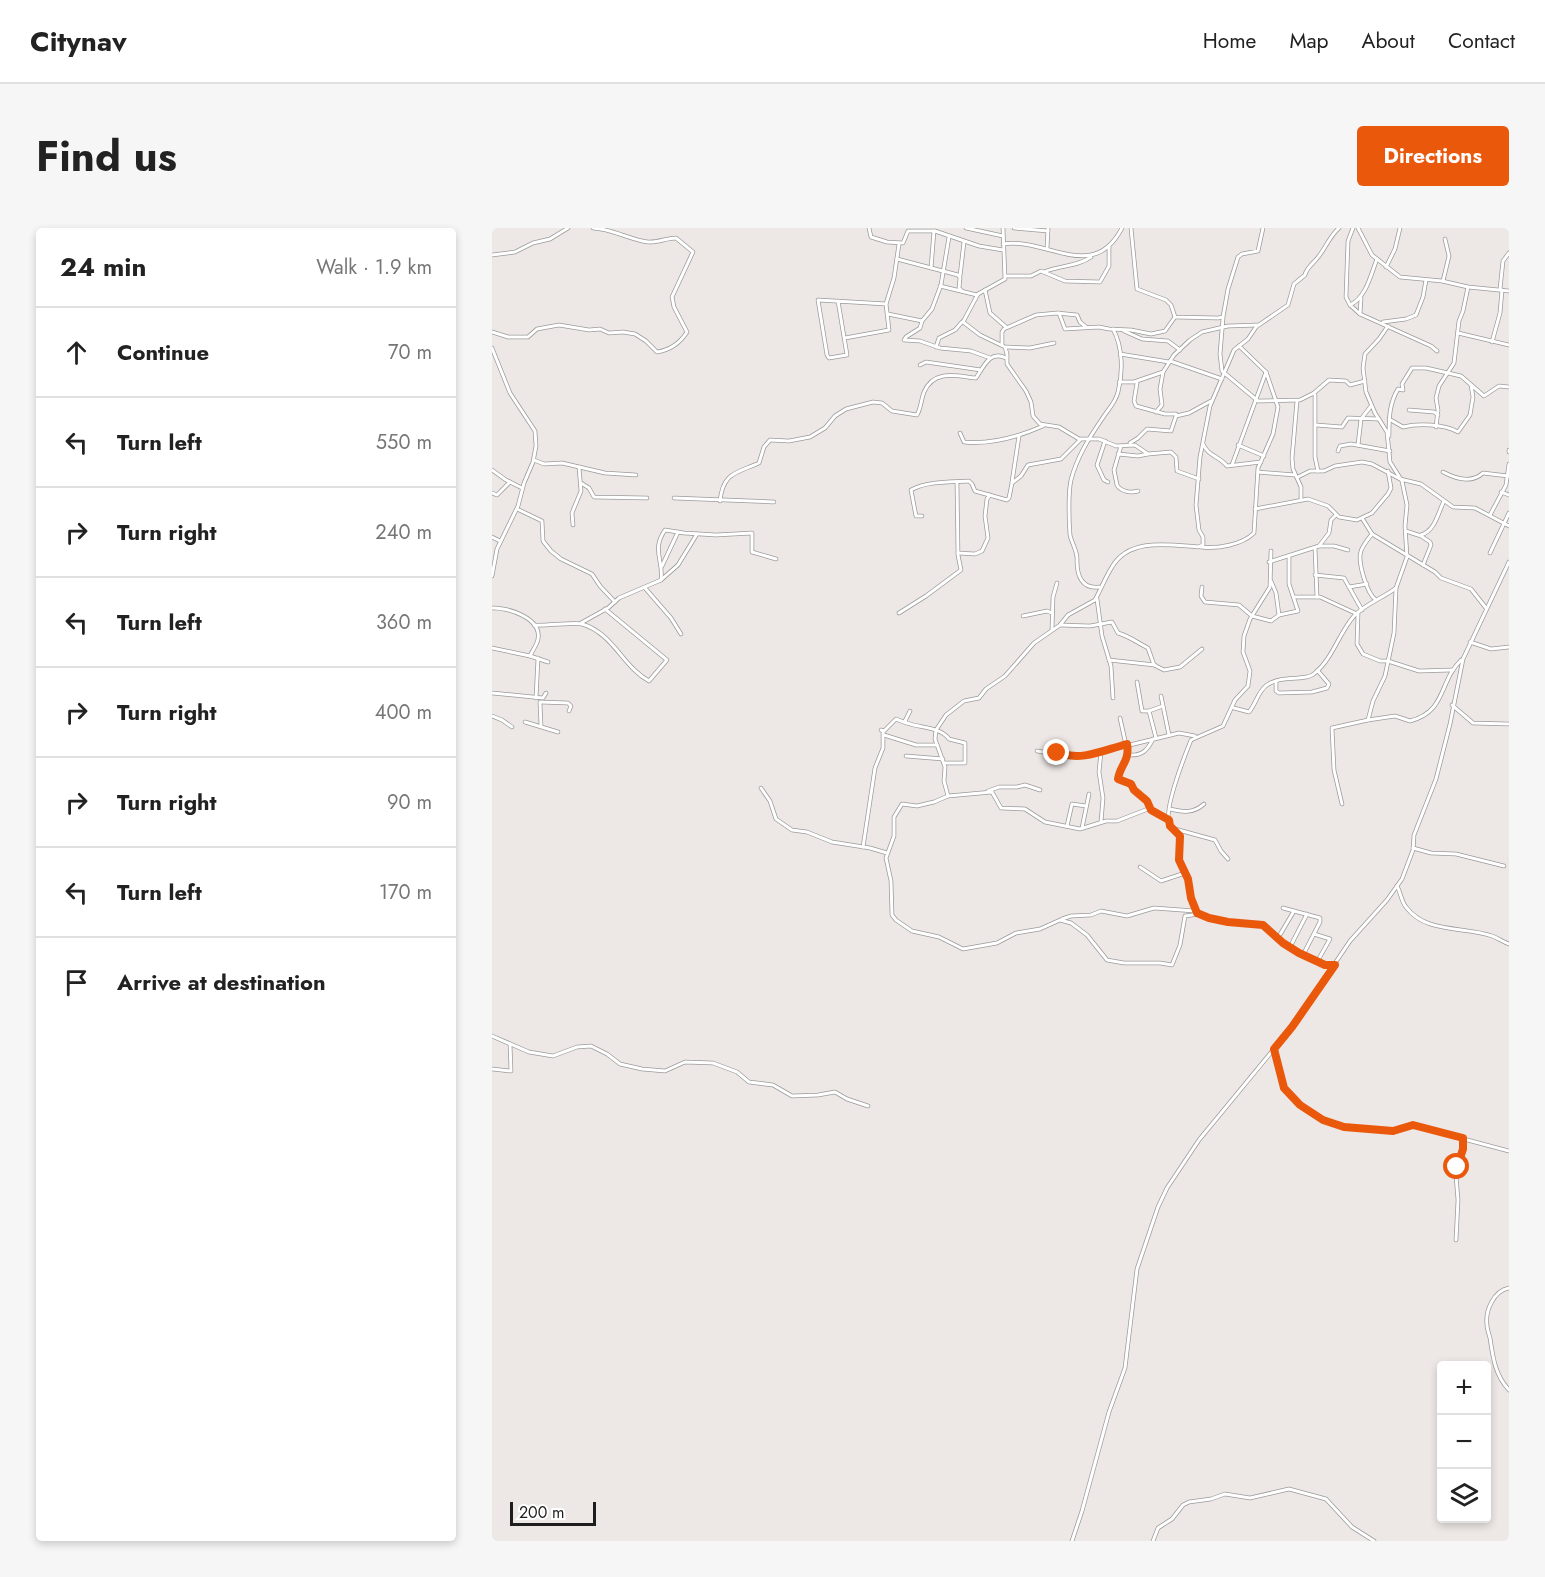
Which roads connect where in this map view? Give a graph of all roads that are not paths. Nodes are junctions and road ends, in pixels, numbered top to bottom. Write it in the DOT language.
graph roads {
  1 [pos="567,228"];
  2 [pos="593,228"];
  3 [pos="869,228"];
  4 [pos="966,228"];
  5 [pos="1003,228"];
  6 [pos="1014,228"];
  7 [pos="1122,228"];
  8 [pos="1131,228"];
  9 [pos="1263,228"];
  10 [pos="1339,228"];
  11 [pos="1353,228"];
  12 [pos="1359,228"];
  13 [pos="1400,228"];
  14 [pos="1048,230"];
  15 [pos="934,231"];
  16 [pos="1003,236"];
  17 [pos="949,237"];
  18 [pos="1445,239"];
  19 [pos="964,242"];
  20 [pos="899,244"];
  21 [pos="1003,244"];
  22 [pos="1109,246"];
  23 [pos="1047,249"];
  24 [pos="1003,250"];
  25 [pos="1509,253"];
  26 [pos="492,255"];
  27 [pos="1092,256"];
  28 [pos="897,258"];
  29 [pos="1377,259"];
  30 [pos="1386,267"];
  31 [pos="931,268"];
  32 [pos="944,271"];
  33 [pos="1044,272"];
  34 [pos="1006,276"];
  35 [pos="960,277"];
  36 [pos="1426,280"];
  37 [pos="1443,281"];
  38 [pos="940,286"];
  39 [pos="1468,287"];
  40 [pos="984,290"];
  41 [pos="1501,290"];
  42 [pos="962,291"];
  43 [pos="1509,291"];
  44 [pos="977,295"];
  45 [pos="1361,296"];
  46 [pos="838,301"];
  47 [pos="886,304"];
  48 [pos="1350,305"];
  49 [pos="1059,313"];
  50 [pos="888,314"];
  51 [pos="1360,314"];
  52 [pos="1175,317"];
  53 [pos="1222,317"];
  54 [pos="963,320"];
  55 [pos="922,321"];
  56 [pos="1381,322"];
  57 [pos="1260,324"];
  58 [pos="1388,326"];
  59 [pos="1006,327"];
  60 [pos="1222,327"];
  61 [pos="1088,328"];
  62 [pos="1113,329"];
  63 [pos="1122,329"];
  64 [pos="492,332"];
  65 [pos="1458,333"];
  66 [pos="845,338"];
  67 [pos="1492,342"];
  68 [pos="1054,343"];
  69 [pos="1509,345"];
  70 [pos="1003,346"];
  71 [pos="1239,346"];
  72 [pos="936,347"];
  73 [pos="492,348"];
  74 [pos="1180,350"];
  75 [pos="1437,351"];
  76 [pos="1120,354"];
  77 [pos="990,358"];
  78 [pos="1007,358"];
  79 [pos="1169,362"];
  80 [pos="920,365"];
  81 [pos="499,366"];
  82 [pos="492,367"];
  83 [pos="981,370"];
  84 [pos="1163,372"];
  85 [pos="1266,372"];
  86 [pos="1449,373"];
  87 [pos="1224,374"];
  88 [pos="1222,379"];
  89 [pos="1365,381"];
  90 [pos="1119,382"];
  91 [pos="1137,382"];
  92 [pos="1470,383"];
  93 [pos="1509,387"];
  94 [pos="1315,395"];
  95 [pos="1213,400"];
  96 [pos="1255,400"];
  97 [pos="1297,401"];
  98 [pos="1277,402"];
  99 [pos="1371,406"];
  100 [pos="1409,410"];
  101 [pos="1156,412"];
  102 [pos="1181,415"];
  103 [pos="1438,415"];
  104 [pos="1362,417"];
  105 [pos="1379,419"];
  106 [pos="1389,419"];
  107 [pos="1316,425"];
  108 [pos="1043,426"];
  109 [pos="1436,427"];
  110 [pos="960,433"];
  111 [pos="1019,436"];
  112 [pos="1087,439"];
  113 [pos="1082,440"];
  114 [pos="1105,441"];
  115 [pos="1389,441"];
  116 [pos="1202,442"];
  117 [pos="1127,445"];
  118 [pos="1238,445"];
  119 [pos="1358,445"];
  120 [pos="1120,446"];
  121 [pos="1338,451"];
  122 [pos="1390,451"];
  123 [pos="1118,454"];
  124 [pos="1148,454"];
  125 [pos="1264,456"];
  126 [pos="534,460"];
  127 [pos="1261,462"];
  128 [pos="1509,464"];
  129 [pos="1232,465"];
  130 [pos="579,467"];
  131 [pos="492,470"];
  132 [pos="1318,471"];
  133 [pos="1388,471"];
  134 [pos="1258,472"];
  135 [pos="1443,472"];
  136 [pos="636,475"];
  137 [pos="1297,476"];
  138 [pos="1508,476"];
  139 [pos="1199,479"];
  140 [pos="1400,479"];
  141 [pos="510,482"];
  142 [pos="957,482"];
  143 [pos="1108,482"];
  144 [pos="581,483"];
  145 [pos="1012,483"];
  146 [pos="522,488"];
  147 [pos="1138,491"];
  148 [pos="1501,492"];
  149 [pos="492,493"];
  150 [pos="990,495"];
  151 [pos="1509,495"];
  152 [pos="647,498"];
  153 [pos="674,498"];
  154 [pos="1301,499"];
  155 [pos="720,501"];
  156 [pos="1444,501"];
  157 [pos="774,502"];
  158 [pos="517,509"];
  159 [pos="1255,509"];
  160 [pos="1509,513"];
  161 [pos="922,516"];
  162 [pos="1336,516"];
  163 [pos="1490,516"];
  164 [pos="1362,518"];
  165 [pos="1505,523"];
  166 [pos="573,525"];
  167 [pos="1509,525"];
  168 [pos="1406,531"];
  169 [pos="678,532"];
  170 [pos="696,534"];
  171 [pos="1372,534"];
  172 [pos="1420,535"];
  173 [pos="492,537"];
  174 [pos="500,541"];
  175 [pos="1201,547"];
  176 [pos="1317,547"];
  177 [pos="1271,550"];
  178 [pos="1348,550"];
  179 [pos="958,553"];
  180 [pos="1490,553"];
  181 [pos="1407,556"];
  182 [pos="1289,557"];
  183 [pos="776,559"];
  184 [pos="1269,562"];
  185 [pos="1509,562"];
  186 [pos="1423,566"];
  187 [pos="662,567"];
  188 [pos="492,576"];
  189 [pos="1315,576"];
  190 [pos="661,580"];
  191 [pos="1271,581"];
  192 [pos="1058,584"];
  193 [pos="1367,584"];
  194 [pos="1349,586"];
  195 [pos="1100,587"];
  196 [pos="1202,587"];
  197 [pos="645,588"];
  198 [pos="1396,588"];
  199 [pos="1293,596"];
  200 [pos="1317,597"];
  201 [pos="1097,599"];
  202 [pos="1376,600"];
  203 [pos="615,602"];
  204 [pos="492,608"];
  205 [pos="1486,608"];
  206 [pos="605,609"];
  207 [pos="1359,612"];
  208 [pos="899,613"];
  209 [pos="1053,615"];
  210 [pos="1279,615"];
  211 [pos="1023,616"];
  212 [pos="1252,616"];
  213 [pos="581,623"];
  214 [pos="1101,624"];
  215 [pos="1060,625"];
  216 [pos="534,626"];
  217 [pos="1052,629"];
  218 [pos="681,634"];
  219 [pos="1470,642"];
  220 [pos="1509,647"];
  221 [pos="492,648"];
  222 [pos="1202,648"];
  223 [pos="530,656"];
  224 [pos="538,658"];
  225 [pos="1463,659"];
  226 [pos="1109,660"];
  227 [pos="1388,661"];
  228 [pos="548,662"];
  229 [pos="1155,665"];
  230 [pos="1452,670"];
  231 [pos="1318,671"];
  232 [pos="1276,681"];
  233 [pos="1137,682"];
  234 [pos="492,693"];
  235 [pos="546,693"];
  236 [pos="1161,696"];
  237 [pos="1113,698"];
  238 [pos="538,700"];
  239 [pos="1452,705"];
  240 [pos="1162,706"];
  241 [pos="1233,708"];
  242 [pos="569,711"];
  243 [pos="910,711"];
  244 [pos="1149,711"];
  245 [pos="492,716"];
  246 [pos="1120,718"];
  247 [pos="1368,720"];
  248 [pos="525,722"];
  249 [pos="906,723"];
  250 [pos="1509,724"];
  251 [pos="541,726"];
  252 [pos="512,727"];
  253 [pos="936,730"];
  254 [pos="558,732"];
  255 [pos="883,732"];
  256 [pos="1169,735"];
  257 [pos="1196,736"];
  258 [pos="1154,738"];
  259 [pos="1127,744"];
  260 [pos="937,745"];
  261 [pos="1037,751"];
  262 [pos="1100,753"];
  263 [pos="1128,755"];
  264 [pos="906,756"];
  265 [pos="942,759"];
  266 [pos="944,764"];
  267 [pos="761,788"];
  268 [pos="1040,790"];
  269 [pos="986,792"];
  270 [pos="1089,794"];
  271 [pos="948,796"];
  272 [pos="1204,804"];
  273 [pos="1342,804"];
  274 [pos="1086,806"];
  275 [pos="1170,809"];
  276 [pos="1151,810"];
  277 [pos="1169,820"];
  278 [pos="1101,822"];
  279 [pos="1067,826"];
  280 [pos="1082,828"];
  281 [pos="1173,828"];
  282 [pos="863,847"];
  283 [pos="1413,848"];
  284 [pos="887,853"];
  285 [pos="1228,858"];
  286 [pos="1504,866"];
  287 [pos="1140,867"];
  288 [pos="1185,873"];
  289 [pos="1397,886"];
  290 [pos="1283,908"];
  291 [pos="1196,910"];
  292 [pos="1294,910"];
  293 [pos="1199,914"];
  294 [pos="1307,914"];
  295 [pos="1060,920"];
  296 [pos="1314,934"];
  297 [pos="1278,938"];
  298 [pos="1509,944"];
  299 [pos="1290,947"];
  300 [pos="1303,955"];
  301 [pos="1317,962"];
  302 [pos="1335,965"];
  303 [pos="492,1036"];
  304 [pos="510,1044"];
  305 [pos="1274,1049"];
  306 [pos="492,1069"];
  307 [pos="868,1106"];
  308 [pos="1463,1138"];
  309 [pos="1509,1151"];
  310 [pos="1456,1240"];
  311 [pos="1509,1288"];
  312 [pos="1509,1390"];
  313 [pos="1072,1541"];
  314 [pos="1153,1541"];
  315 [pos="1374,1541"];
  1 -- 26 [label="street"];
  2 -- 64 [label="street"];
  3 -- 20 [label="street"];
  4 -- 16 [label="street"];
  5 -- 16 [label="street"];
  6 -- 14 [label="street"];
  7 -- 22 [label="street"];
  8 -- 52 [label="street"];
  9 -- 53 [label="street"];
  10 -- 57 [label="street"];
  11 -- 48 [label="street"];
  12 -- 29 [label="street"];
  13 -- 30 [label="street"];
  14 -- 23 [label="street"];
  15 -- 17 [label="street"];
  15 -- 20 [label="street"];
  15 -- 31 [label="street"];
  16 -- 21 [label="street"];
  17 -- 19 [label="street"];
  17 -- 32 [label="street"];
  18 -- 37 [label="street"];
  19 -- 24 [label="street"];
  19 -- 35 [label="street"];
  20 -- 28 [label="street"];
  21 -- 23 [label="street"];
  21 -- 24 [label="street"];
  22 -- 27 [label="street"];
  22 -- 33 [label="street"];
  23 -- 27 [label="street"];
  24 -- 34 [label="street"];
  25 -- 41 [label="street"];
  27 -- 33 [label="street"];
  28 -- 31 [label="street"];
  28 -- 47 [label="street"];
  29 -- 30 [label="street"];
  29 -- 45 [label="street"];
  30 -- 36 [label="street"];
  31 -- 32 [label="street"];
  32 -- 35 [label="street"];
  32 -- 38 [label="street"];
  33 -- 34 [label="street"];
  34 -- 40 [label="street"];
  35 -- 42 [label="street"];
  36 -- 37 [label="street"];
  36 -- 56 [label="street"];
  37 -- 39 [label="street"];
  38 -- 42 [label="street"];
  38 -- 55 [label="street"];
  39 -- 41 [label="street"];
  39 -- 65 [label="street"];
  40 -- 44 [label="street"];
  40 -- 59 [label="street"];
  41 -- 43 [label="street"];
  41 -- 67 [label="street"];
  42 -- 44 [label="street"];
  44 -- 54 [label="street"];
  45 -- 48 [label="street"];
  45 -- 51 [label="street"];
  46 -- 47 [label="street"];
  46 -- 66 [label="street"];
  46 -- 66 [label="street"];
  47 -- 50 [label="street"];
  48 -- 51 [label="street"];
  49 -- 59 [label="street"];
  49 -- 61 [label="street"];
  49 -- 61 [label="street"];
  50 -- 55 [label="street"];
  50 -- 66 [label="street"];
  51 -- 56 [label="street"];
  52 -- 53 [label="street"];
  52 -- 63 [label="street"];
  53 -- 60 [label="street"];
  54 -- 70 [label="street"];
  54 -- 72 [label="street"];
  55 -- 72 [label="street"];
  56 -- 58 [label="street"];
  57 -- 60 [label="street"];
  57 -- 71 [label="street"];
  58 -- 75 [label="street"];
  58 -- 89 [label="street"];
  59 -- 70 [label="street"];
  60 -- 74 [label="street"];
  60 -- 87 [label="street"];
  61 -- 62 [label="street"];
  62 -- 63 [label="street"];
  62 -- 76 [label="street"];
  63 -- 74 [label="street"];
  65 -- 67 [label="street"];
  65 -- 86 [label="street"];
  67 -- 69 [label="street"];
  68 -- 70 [label="street"];
  70 -- 78 [label="street"];
  71 -- 85 [label="street"];
  71 -- 87 [label="street"];
  72 -- 77 [label="street"];
  73 -- 81 [label="street"];
  74 -- 79 [label="street"];
  76 -- 79 [label="street"];
  76 -- 90 [label="street"];
  77 -- 78 [label="street"];
  77 -- 83 [label="street"];
  78 -- 108 [label="street"];
  79 -- 84 [label="street"];
  79 -- 88 [label="street"];
  80 -- 83 [label="street"];
  81 -- 82 [label="street"];
  81 -- 126 [label="street"];
  83 -- 155 [label="street"];
  84 -- 91 [label="street"];
  84 -- 101 [label="street"];
  85 -- 96 [label="street"];
  85 -- 98 [label="street"];
  86 -- 92 [label="street"];
  86 -- 103 [label="street"];
  86 -- 106 [label="street"];
  87 -- 88 [label="street"];
  87 -- 96 [label="street"];
  88 -- 95 [label="street"];
  89 -- 97 [label="street"];
  89 -- 105 [label="street"];
  90 -- 91 [label="street"];
  90 -- 112 [label="street"];
  91 -- 101 [label="street"];
  92 -- 93 [label="street"];
  92 -- 109 [label="street"];
  94 -- 107 [label="street"];
  95 -- 102 [label="street"];
  95 -- 116 [label="street"];
  96 -- 98 [label="street"];
  96 -- 118 [label="street"];
  97 -- 98 [label="street"];
  97 -- 137 [label="street"];
  98 -- 125 [label="street"];
  99 -- 104 [label="street"];
  100 -- 103 [label="street"];
  101 -- 102 [label="street"];
  102 -- 117 [label="street"];
  103 -- 109 [label="street"];
  104 -- 105 [label="street"];
  104 -- 107 [label="street"];
  104 -- 119 [label="street"];
  105 -- 115 [label="street"];
  106 -- 109 [label="street"];
  106 -- 115 [label="street"];
  107 -- 132 [label="street"];
  108 -- 111 [label="street"];
  108 -- 113 [label="street"];
  110 -- 111 [label="street"];
  111 -- 145 [label="street"];
  112 -- 113 [label="street"];
  112 -- 114 [label="street"];
  112 -- 195 [label="street"];
  113 -- 145 [label="street"];
  114 -- 120 [label="street"];
  114 -- 143 [label="street"];
  115 -- 122 [label="street"];
  116 -- 129 [label="street"];
  116 -- 139 [label="street"];
  117 -- 120 [label="street"];
  117 -- 124 [label="street"];
  118 -- 125 [label="street"];
  118 -- 129 [label="street"];
  119 -- 121 [label="street"];
  119 -- 122 [label="street"];
  120 -- 123 [label="street"];
  122 -- 140 [label="street"];
  123 -- 124 [label="street"];
  123 -- 147 [label="street"];
  124 -- 139 [label="street"];
  125 -- 127 [label="street"];
  126 -- 130 [label="street"];
  126 -- 146 [label="street"];
  127 -- 129 [label="street"];
  127 -- 134 [label="street"];
  128 -- 138 [label="street"];
  130 -- 136 [label="street"];
  130 -- 144 [label="street"];
  131 -- 141 [label="street"];
  132 -- 133 [label="street"];
  132 -- 137 [label="street"];
  133 -- 140 [label="street"];
  133 -- 164 [label="street"];
  134 -- 137 [label="street"];
  134 -- 159 [label="street"];
  135 -- 138 [label="street"];
  137 -- 154 [label="street"];
  138 -- 148 [label="street"];
  139 -- 175 [label="street"];
  140 -- 156 [label="street"];
  140 -- 168 [label="street"];
  141 -- 146 [label="street"];
  141 -- 149 [label="street"];
  142 -- 150 [label="street"];
  142 -- 161 [label="street"];
  142 -- 179 [label="street"];
  144 -- 152 [label="street"];
  144 -- 166 [label="street"];
  145 -- 150 [label="street"];
  146 -- 158 [label="street"];
  148 -- 151 [label="street"];
  148 -- 163 [label="street"];
  150 -- 179 [label="street"];
  153 -- 155 [label="street"];
  154 -- 159 [label="street"];
  154 -- 162 [label="street"];
  155 -- 157 [label="street"];
  156 -- 163 [label="street"];
  156 -- 172 [label="street"];
  158 -- 174 [label="street"];
  158 -- 203 [label="street"];
  159 -- 175 [label="street"];
  160 -- 165 [label="street"];
  162 -- 164 [label="street"];
  162 -- 176 [label="street"];
  163 -- 165 [label="street"];
  164 -- 171 [label="street"];
  165 -- 167 [label="street"];
  165 -- 180 [label="street"];
  168 -- 172 [label="street"];
  168 -- 181 [label="street"];
  169 -- 170 [label="street"];
  169 -- 187 [label="street"];
  169 -- 187 [label="street"];
  170 -- 183 [label="street"];
  170 -- 190 [label="street"];
  171 -- 181 [label="street"];
  171 -- 193 [label="street"];
  172 -- 186 [label="street"];
  173 -- 174 [label="street"];
  174 -- 188 [label="street"];
  175 -- 195 [label="street"];
  176 -- 178 [label="street"];
  176 -- 182 [label="street"];
  176 -- 189 [label="street"];
  177 -- 184 [label="street"];
  179 -- 208 [label="street"];
  181 -- 186 [label="street"];
  181 -- 198 [label="street"];
  182 -- 184 [label="street"];
  182 -- 199 [label="street"];
  184 -- 191 [label="street"];
  185 -- 205 [label="street"];
  186 -- 205 [label="street"];
  187 -- 190 [label="street"];
  189 -- 194 [label="street"];
  189 -- 200 [label="street"];
  190 -- 197 [label="street"];
  191 -- 210 [label="street"];
  191 -- 212 [label="street"];
  192 -- 209 [label="street"];
  193 -- 194 [label="street"];
  193 -- 202 [label="street"];
  194 -- 207 [label="street"];
  195 -- 201 [label="street"];
  196 -- 212 [label="street"];
  197 -- 203 [label="street"];
  197 -- 218 [label="street"];
  198 -- 202 [label="street"];
  198 -- 227 [label="street"];
  199 -- 200 [label="street"];
  199 -- 210 [label="street"];
  200 -- 207 [label="street"];
  201 -- 214 [label="street"];
  201 -- 215 [label="street"];
  202 -- 207 [label="street"];
  203 -- 206 [label="street"];
  204 -- 216 [label="street"];
  205 -- 219 [label="street"];
  206 -- 213 [label="street"];
  206 -- 213 [label="street"];
  207 -- 227 [label="street"];
  207 -- 231 [label="street"];
  209 -- 211 [label="street"];
  209 -- 217 [label="street"];
  210 -- 212 [label="street"];
  212 -- 241 [label="street"];
  213 -- 216 [label="street"];
  214 -- 215 [label="street"];
  214 -- 226 [label="street"];
  214 -- 229 [label="street"];
  215 -- 217 [label="street"];
  216 -- 223 [label="street"];
  217 -- 253 [label="street"];
  219 -- 220 [label="street"];
  219 -- 225 [label="street"];
  221 -- 223 [label="street"];
  222 -- 229 [label="street"];
  223 -- 224 [label="street"];
  224 -- 228 [label="street"];
  224 -- 238 [label="street"];
  225 -- 230 [label="street"];
  225 -- 239 [label="street"];
  226 -- 229 [label="street"];
  226 -- 237 [label="street"];
  227 -- 230 [label="street"];
  227 -- 247 [label="street"];
  230 -- 247 [label="street"];
  231 -- 232 [label="street"];
  231 -- 232 [label="street"];
  232 -- 241 [label="street"];
  233 -- 244 [label="street"];
  234 -- 238 [label="street"];
  235 -- 238 [label="street"];
  236 -- 240 [label="street"];
  238 -- 242 [label="street"];
  238 -- 251 [label="street"];
  239 -- 250 [label="street"];
  239 -- 283 [label="street"];
  240 -- 244 [label="street"];
  240 -- 256 [label="street"];
  241 -- 257 [label="street"];
  243 -- 249 [label="street"];
  244 -- 258 [label="street"];
  245 -- 252 [label="street"];
  246 -- 259 [label="street"];
  247 -- 273 [label="street"];
  248 -- 251 [label="street"];
  249 -- 253 [label="street"];
  249 -- 255 [label="street"];
  251 -- 254 [label="street"];
  253 -- 260 [label="street"];
  253 -- 266 [label="street"];
  255 -- 260 [label="street"];
  255 -- 282 [label="street"];
  256 -- 257 [label="street"];
  256 -- 258 [label="street"];
  257 -- 275 [label="street"];
  258 -- 259 [label="street"];
  258 -- 263 [label="street"];
  259 -- 262 [label="street"];
  259 -- 263 [label="street"];
  260 -- 265 [label="street"];
  261 -- 262 [label="street"];
  262 -- 278 [label="street"];
  263 -- 276 [label="street"];
  264 -- 265 [label="street"];
  265 -- 266 [label="street"];
  266 -- 271 [label="street"];
  267 -- 282 [label="street"];
  268 -- 269 [label="street"];
  269 -- 271 [label="street"];
  269 -- 279 [label="street"];
  270 -- 274 [label="street"];
  271 -- 284 [label="street"];
  272 -- 275 [label="street"];
  274 -- 279 [label="street"];
  274 -- 280 [label="street"];
  275 -- 277 [label="street"];
  276 -- 277 [label="street"];
  276 -- 278 [label="street"];
  277 -- 281 [label="street"];
  278 -- 280 [label="street"];
  279 -- 280 [label="street"];
  281 -- 285 [label="street"];
  281 -- 288 [label="street"];
  282 -- 284 [label="street"];
  283 -- 286 [label="street"];
  283 -- 289 [label="street"];
  284 -- 295 [label="street"];
  287 -- 288 [label="street"];
  288 -- 291 [label="street"];
  289 -- 298 [label="street"];
  289 -- 302 [label="street"];
  290 -- 292 [label="street"];
  291 -- 293 [label="street"];
  291 -- 295 [label="street"];
  292 -- 294 [label="street"];
  292 -- 297 [label="street"];
  293 -- 295 [label="street"];
  293 -- 297 [label="street"];
  294 -- 296 [label="street"];
  294 -- 299 [label="street"];
  296 -- 300 [label="street"];
  296 -- 301 [label="street"];
  297 -- 299 [label="street"];
  299 -- 300 [label="street"];
  300 -- 301 [label="street"];
  301 -- 302 [label="street"];
  302 -- 305 [label="street"];
  303 -- 304 [label="street"];
  304 -- 306 [label="street"];
  304 -- 307 [label="street"];
  305 -- 308 [label="street"];
  305 -- 313 [label="street"];
  308 -- 309 [label="street"];
  308 -- 310 [label="street"];
  311 -- 312 [label="street"];
  314 -- 315 [label="street"];
}
